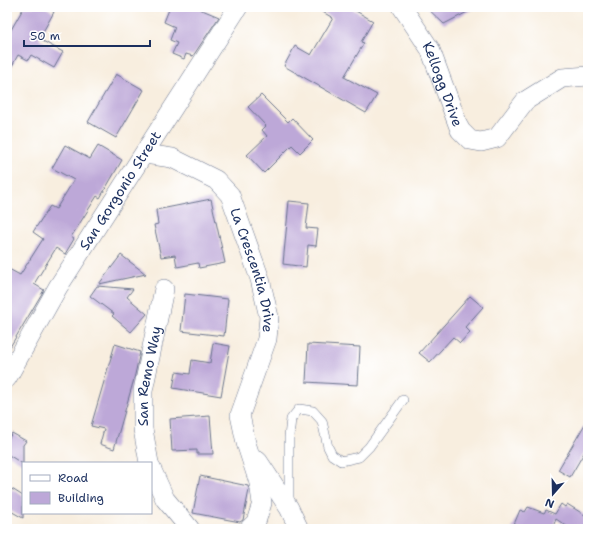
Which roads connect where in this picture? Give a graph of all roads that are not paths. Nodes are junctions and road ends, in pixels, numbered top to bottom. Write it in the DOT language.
graph roads {
  1 [pos="238,7"];
  2 [pos="402,7"];
  3 [pos="588,76"];
  4 [pos="145,154"];
  5 [pos="164,289"];
  6 [pos="7,378"];
  7 [pos="403,400"];
  8 [pos="246,444"];
  9 [pos="149,462"];
  10 [pos="152,470"];
  11 [pos="289,508"];
  12 [pos="190,529"];
  13 [pos="249,529"];
  14 [pos="299,529"];
  1 -- 4 [label="street, San Gorgonio Street"];
  2 -- 3 [label="street, Kellogg Drive"];
  4 -- 6 [label="street, San Gorgonio Street"];
  4 -- 8 [label="street, La Crescentia Drive"];
  5 -- 9 [label="street, San Remo Way"];
  7 -- 11 [label="lane"];
  8 -- 11 [label="street"];
  8 -- 13 [label="street, La Crescentia Drive"];
  10 -- 12 [label="street"];
  11 -- 14 [label="street"];
}
